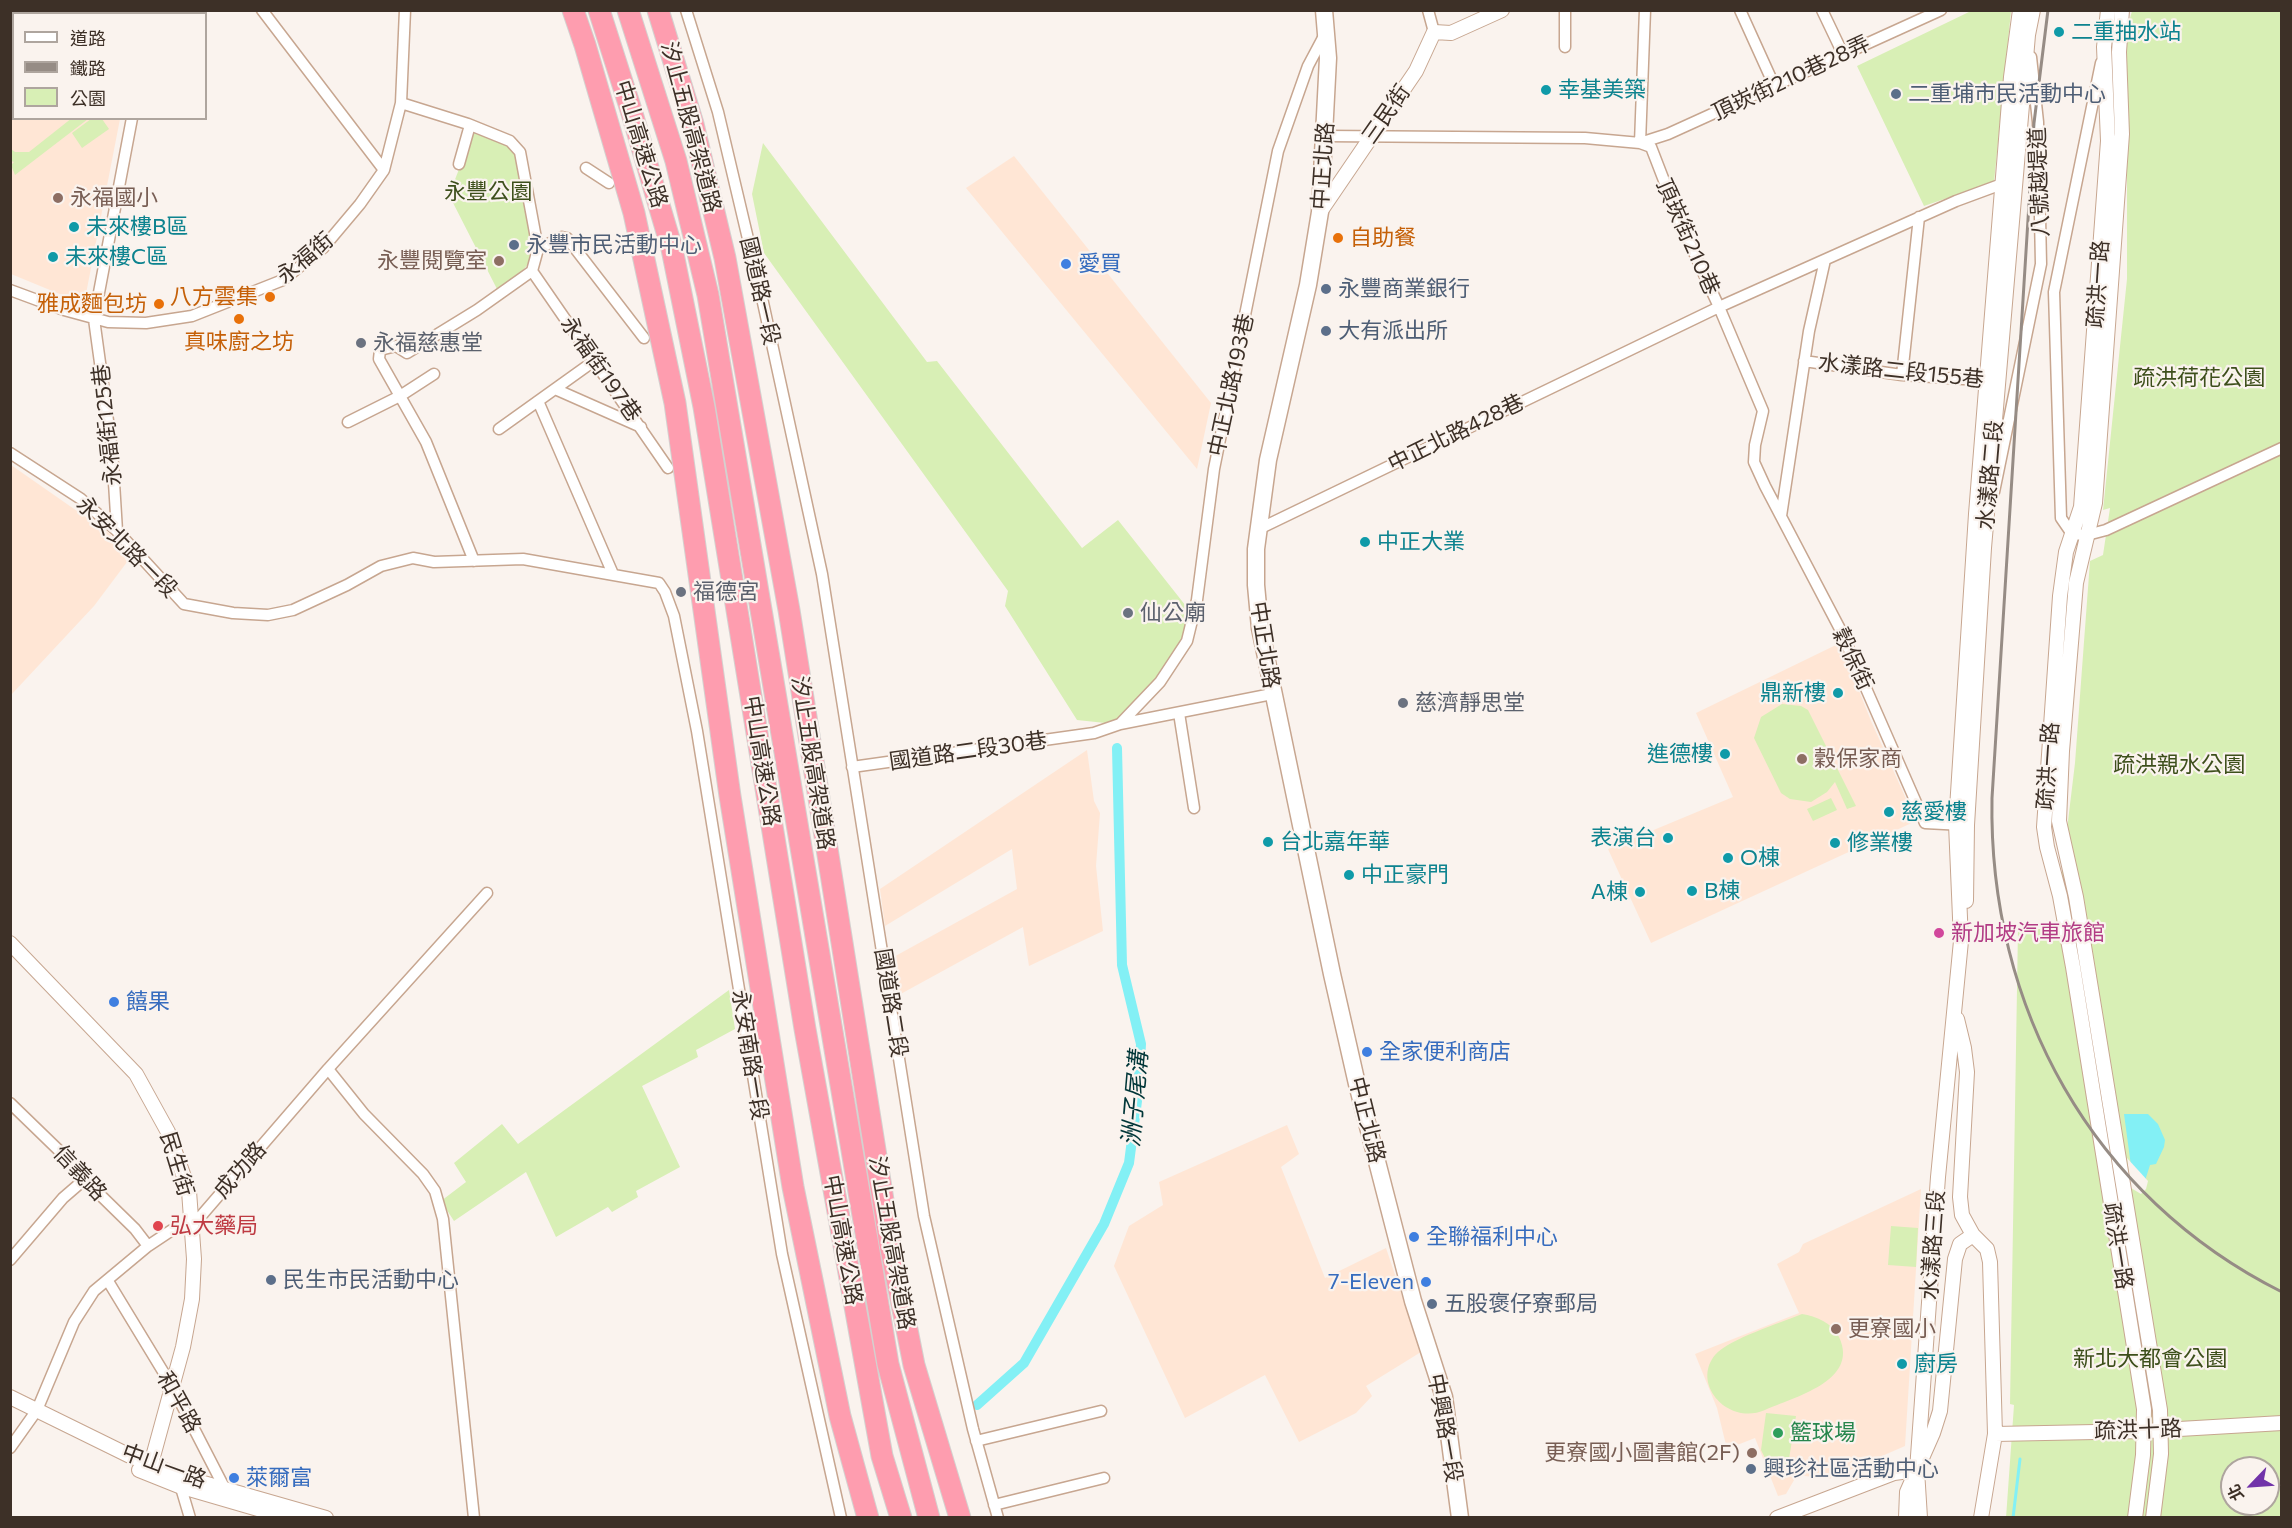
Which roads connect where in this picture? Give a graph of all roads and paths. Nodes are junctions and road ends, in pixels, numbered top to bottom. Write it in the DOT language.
graph roads {
  1 [pos="262,10"];
  2 [pos="405,10"];
  3 [pos="573,10"];
  4 [pos="599,10"];
  5 [pos="628,10"];
  6 [pos="658,10"];
  7 [pos="686,10"];
  8 [pos="1324,10"];
  9 [pos="1428,10"];
  10 [pos="1502,10"];
  11 [pos="1564,10"];
  12 [pos="1645,10"];
  13 [pos="1740,10"];
  14 [pos="1822,10"];
  15 [pos="1941,10"];
  16 [pos="2020,10"];
  17 [pos="2033,10"];
  18 [pos="2108,10"];
  19 [pos="2122,10"];
  20 [pos="1434,32"];
  21 [pos="1325,33"];
  22 [pos="2028,34"];
  23 [pos="1565,47"];
  24 [pos="2104,47"];
  25 [pos="1843,54"];
  26 [pos="1774,85"];
  27 [pos="400,103"];
  28 [pos="132,120"];
  29 [pos="470,125"];
  30 [pos="1325,136"];
  31 [pos="1370,137"];
  32 [pos="1641,143"];
  33 [pos="459,164"];
  34 [pos="586,168"];
  35 [pos="384,170"];
  36 [pos="609,183"];
  37 [pos="2002,184"];
  38 [pos="1938,196"];
  39 [pos="1942,207"];
  40 [pos="1320,212"];
  41 [pos="1919,217"];
  42 [pos="538,249"];
  43 [pos="1825,260"];
  44 [pos="532,271"];
  45 [pos="10,290"];
  46 [pos="2054,292"];
  47 [pos="2036,293"];
  48 [pos="1719,308"];
  49 [pos="94,319"];
  50 [pos="644,338"];
  51 [pos="1804,361"];
  52 [pos="594,362"];
  53 [pos="434,374"];
  54 [pos="1902,375"];
  55 [pos="1992,380"];
  56 [pos="555,389"];
  57 [pos="400,396"];
  58 [pos="538,401"];
  59 [pos="348,422"];
  60 [pos="642,427"];
  61 [pos="499,429"];
  62 [pos="2282,448"];
  63 [pos="10,453"];
  64 [pos="1754,462"];
  65 [pos="668,468"];
  66 [pos="1781,517"];
  67 [pos="1261,528"];
  68 [pos="117,531"];
  69 [pos="1986,531"];
  70 [pos="2072,534"];
  71 [pos="2087,535"];
  72 [pos="474,561"];
  73 [pos="613,574"];
  74 [pos="822,574"];
  75 [pos="665,592"];
  76 [pos="1272,694"];
  77 [pos="1179,713"];
  78 [pos="1120,724"];
  79 [pos="852,766"];
  80 [pos="1194,808"];
  81 [pos="1961,824"];
  82 [pos="487,893"];
  83 [pos="10,943"];
  84 [pos="1954,1009"];
  85 [pos="328,1069"];
  86 [pos="10,1103"];
  87 [pos="85,1179"];
  88 [pos="191,1221"];
  89 [pos="1973,1235"];
  90 [pos="148,1246"];
  91 [pos="10,1260"];
  92 [pos="1405,1271"];
  93 [pos="108,1281"];
  94 [pos="172,1388"];
  95 [pos="10,1397"];
  96 [pos="10,1407"];
  97 [pos="1101,1411"];
  98 [pos="34,1413"];
  99 [pos="2282,1423"];
  100 [pos="2161,1430"];
  101 [pos="2145,1431"];
  102 [pos="1995,1434"];
  103 [pos="976,1441"];
  104 [pos="10,1448"];
  105 [pos="148,1468"];
  106 [pos="1917,1470"];
  107 [pos="1104,1478"];
  108 [pos="179,1481"];
  109 [pos="224,1487"];
  110 [pos="994,1505"];
  111 [pos="253,1513"];
  112 [pos="190,1518"];
  113 [pos="289,1518"];
  114 [pos="326,1518"];
  115 [pos="474,1518"];
  116 [pos="841,1518"];
  117 [pos="868,1518"];
  118 [pos="901,1518"];
  119 [pos="929,1518"];
  120 [pos="960,1518"];
  121 [pos="998,1518"];
  122 [pos="1460,1518"];
  123 [pos="1778,1518"];
  124 [pos="1906,1518"];
  125 [pos="1920,1518"];
  126 [pos="1981,1518"];
  127 [pos="2135,1518"];
  128 [pos="2153,1518"];
  1 -- 35 [label="street"];
  2 -- 27 [label="street, 永福街"];
  3 -- 117 [label="highway"];
  4 -- 118 [label="highway, 中山高速公路"];
  5 -- 119 [label="highway, 中山高速公路"];
  6 -- 120 [label="highway, 汐止五股高架道路"];
  7 -- 74 [label="street, 國道路一段"];
  8 -- 21 [label="main road, 中正北路"];
  9 -- 20 [label="street"];
  10 -- 20 [label="street"];
  11 -- 23 [label="street"];
  12 -- 32 [label="street"];
  13 -- 26 [label="street"];
  14 -- 25 [label="street"];
  15 -- 25 [label="street, 頂崁街210巷28弄"];
  16 -- 37 [label="street, 水漾路二段"];
  17 -- 22 [label="street, 水漾路二段"];
  18 -- 24 [label="street, 疏洪一路"];
  19 -- 71 [label="street, 疏洪一路"];
  20 -- 31 [label="street, 三民街"];
  21 -- 30 [label="main road, 中正北路"];
  21 -- 78 [label="street, 中正北路193巷"];
  22 -- 47 [label="street, 八號越堤道"];
  22 -- 55 [label="street, 水漾路二段"];
  24 -- 46 [label="street, 八號越堤道"];
  24 -- 70 [label="street, 疏洪一路"];
  25 -- 26 [label="street, 頂崁街210巷28弄"];
  26 -- 32 [label="street, 頂崁街210巷28弄"];
  27 -- 29 [label="street"];
  27 -- 35 [label="street, 永福街"];
  28 -- 49 [label="street, 永福街125巷"];
  29 -- 33 [label="street"];
  29 -- 42 [label="street"];
  30 -- 31 [label="street"];
  30 -- 40 [label="main road, 中正北路"];
  31 -- 32 [label="street"];
  31 -- 40 [label="street, 三民街"];
  32 -- 48 [label="street, 頂崁街210巷"];
  34 -- 36 [label="street"];
  35 -- 49 [label="street, 永福街"];
  37 -- 39 [label="street, 中正北路428巷"];
  37 -- 55 [label="street, 水漾路二段"];
  38 -- 39 [label="street"];
  39 -- 41 [label="street, 中正北路428巷"];
  40 -- 67 [label="main road, 中正北路"];
  41 -- 43 [label="street, 中正北路428巷"];
  41 -- 54 [label="street"];
  42 -- 44 [label="street"];
  42 -- 50 [label="street"];
  43 -- 48 [label="street, 中正北路428巷"];
  43 -- 51 [label="street"];
  44 -- 52 [label="street, 永福街197巷"];
  44 -- 57 [label="street"];
  45 -- 49 [label="street, 永福街"];
  46 -- 47 [label="street"];
  46 -- 70 [label="street, 八號越堤道"];
  47 -- 69 [label="street, 八號越堤道"];
  48 -- 64 [label="street, 頂崁街210巷"];
  48 -- 67 [label="street, 中正北路428巷"];
  49 -- 68 [label="street, 永福街125巷"];
  51 -- 54 [label="street, 水漾路二段155巷"];
  51 -- 66 [label="street"];
  52 -- 56 [label="street"];
  52 -- 60 [label="street, 永福街197巷"];
  53 -- 57 [label="street"];
  54 -- 55 [label="street, 水漾路二段155巷"];
  55 -- 69 [label="street, 水漾路二段"];
  55 -- 81 [label="street, 水漾路二段"];
  56 -- 58 [label="street"];
  56 -- 60 [label="street"];
  57 -- 59 [label="street"];
  57 -- 72 [label="street"];
  58 -- 61 [label="street"];
  58 -- 73 [label="street"];
  60 -- 65 [label="street, 永福街197巷"];
  62 -- 71 [label="street"];
  63 -- 68 [label="street, 永安北路一段"];
  64 -- 66 [label="street, 穀保街"];
  66 -- 81 [label="street, 穀保街"];
  67 -- 76 [label="main road, 中正北路"];
  68 -- 72 [label="street, 永安北路一段"];
  69 -- 81 [label="street, 水漾路二段"];
  70 -- 71 [label="street"];
  70 -- 101 [label="street, 疏洪一路"];
  71 -- 100 [label="street, 疏洪一路"];
  72 -- 73 [label="street, 永安北路一段"];
  73 -- 75 [label="street, 永安北路一段"];
  74 -- 79 [label="street, 國道路二段"];
  75 -- 116 [label="street, 永安南路一段"];
  76 -- 77 [label="street, 國道路二段30巷"];
  76 -- 92 [label="main road, 中正北路"];
  77 -- 78 [label="street, 國道路二段30巷"];
  77 -- 80 [label="street"];
  78 -- 79 [label="street, 國道路二段30巷"];
  79 -- 103 [label="street, 國道路二段"];
  81 -- 84 [label="street, 水漾路二段"];
  82 -- 85 [label="street, 成功路"];
  83 -- 88 [label="street, 民生街"];
  84 -- 89 [label="street"];
  84 -- 106 [label="street, 水漾路三段"];
  85 -- 88 [label="street, 成功路"];
  85 -- 115 [label="street"];
  86 -- 87 [label="street, 信義路"];
  87 -- 90 [label="street, 信義路"];
  87 -- 91 [label="street"];
  88 -- 90 [label="street, 成功路"];
  88 -- 94 [label="street, 民生街"];
  89 -- 102 [label="street"];
  89 -- 106 [label="street"];
  90 -- 93 [label="street, 成功路"];
  92 -- 122 [label="main road, 中興路一段"];
  93 -- 94 [label="street, 和平路"];
  93 -- 98 [label="street, 成功路"];
  94 -- 105 [label="street, 民生街"];
  94 -- 109 [label="street, 和平路"];
  95 -- 98 [label="street, 中山一路"];
  96 -- 98 [label="street, 中山一路"];
  97 -- 103 [label="street"];
  98 -- 104 [label="street, 成功路"];
  98 -- 105 [label="street, 中山一路"];
  99 -- 100 [label="street, 疏洪十路"];
  100 -- 101 [label="street, 疏洪十路"];
  100 -- 128 [label="street, 疏洪一路"];
  101 -- 102 [label="street, 疏洪十路"];
  101 -- 127 [label="street, 疏洪一路"];
  102 -- 126 [label="street"];
  103 -- 110 [label="street, 國道路二段"];
  105 -- 108 [label="street, 中山一路"];
  106 -- 123 [label="street"];
  106 -- 124 [label="street"];
  106 -- 125 [label="street, 水漾路三段"];
  107 -- 110 [label="street"];
  108 -- 109 [label="street, 中山一路"];
  108 -- 111 [label="street, 中山一路"];
  108 -- 112 [label="street"];
  109 -- 111 [label="street, 和平路"];
  109 -- 114 [label="street, 中山一路"];
  110 -- 121 [label="street, 國道路二段"];
  111 -- 113 [label="street, 中山一路"];
}
